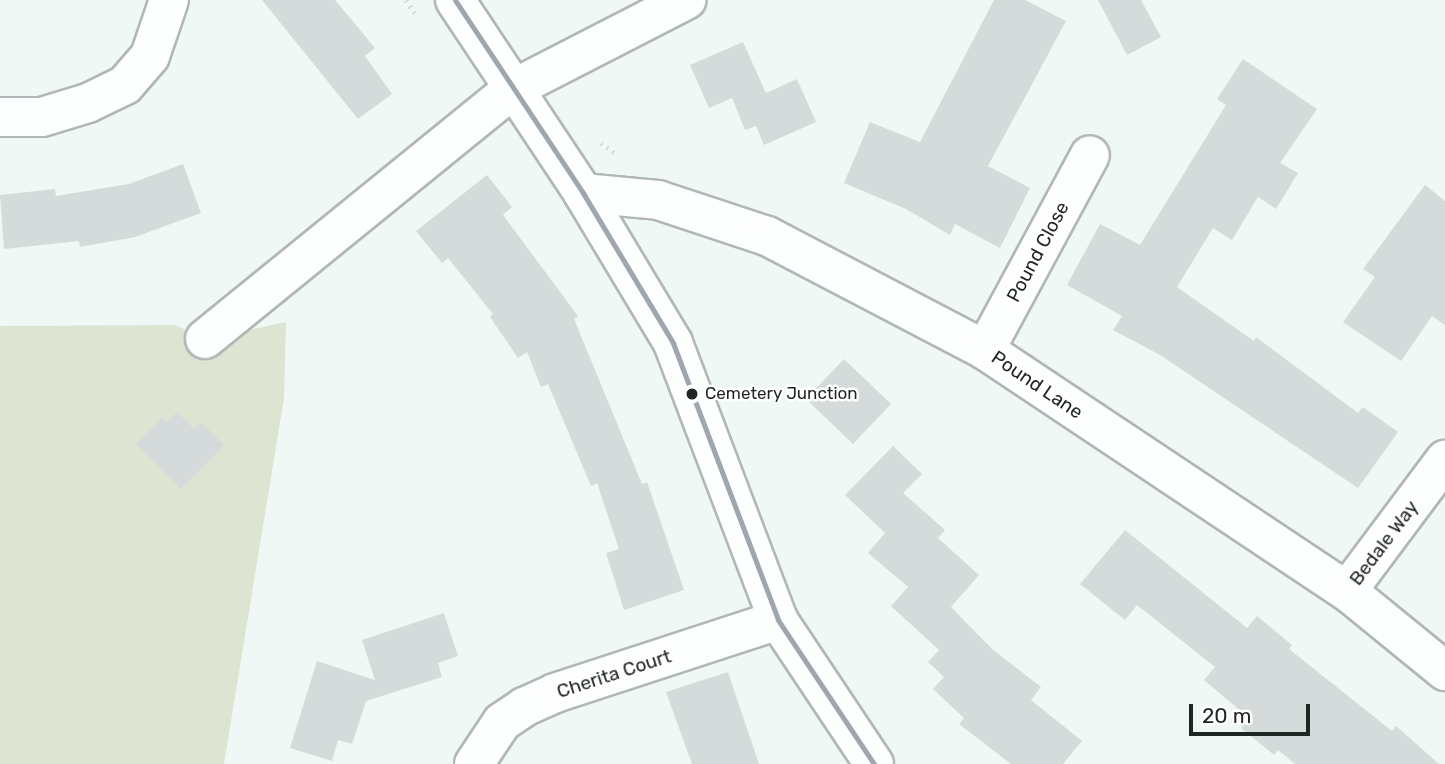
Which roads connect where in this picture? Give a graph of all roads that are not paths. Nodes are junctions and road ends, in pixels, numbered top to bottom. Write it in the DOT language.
graph roads {
  1 [pos="169,0"];
  2 [pos="456,0"];
  3 [pos="686,0"];
  4 [pos="513,89"];
  5 [pos="0,117"];
  6 [pos="1090,155"];
  7 [pos="583,193"];
  8 [pos="205,339"];
  9 [pos="985,350"];
  10 [pos="1445,460"];
  11 [pos="1347,592"];
  12 [pos="778,620"];
  13 [pos="1445,671"];
  14 [pos="474,764"];
  15 [pos="874,764"];
  1 -- 5 [label="street"];
  2 -- 4 [label="street"];
  3 -- 4 [label="street"];
  4 -- 7 [label="street"];
  4 -- 8 [label="street"];
  6 -- 9 [label="street, Pound Close"];
  7 -- 9 [label="street, Pound Lane"];
  7 -- 12 [label="street"];
  9 -- 11 [label="street, Pound Lane"];
  10 -- 11 [label="street, Bedale Way"];
  11 -- 13 [label="street, Pound Lane"];
  12 -- 14 [label="street, Cherita Court"];
  12 -- 15 [label="street"];
}
